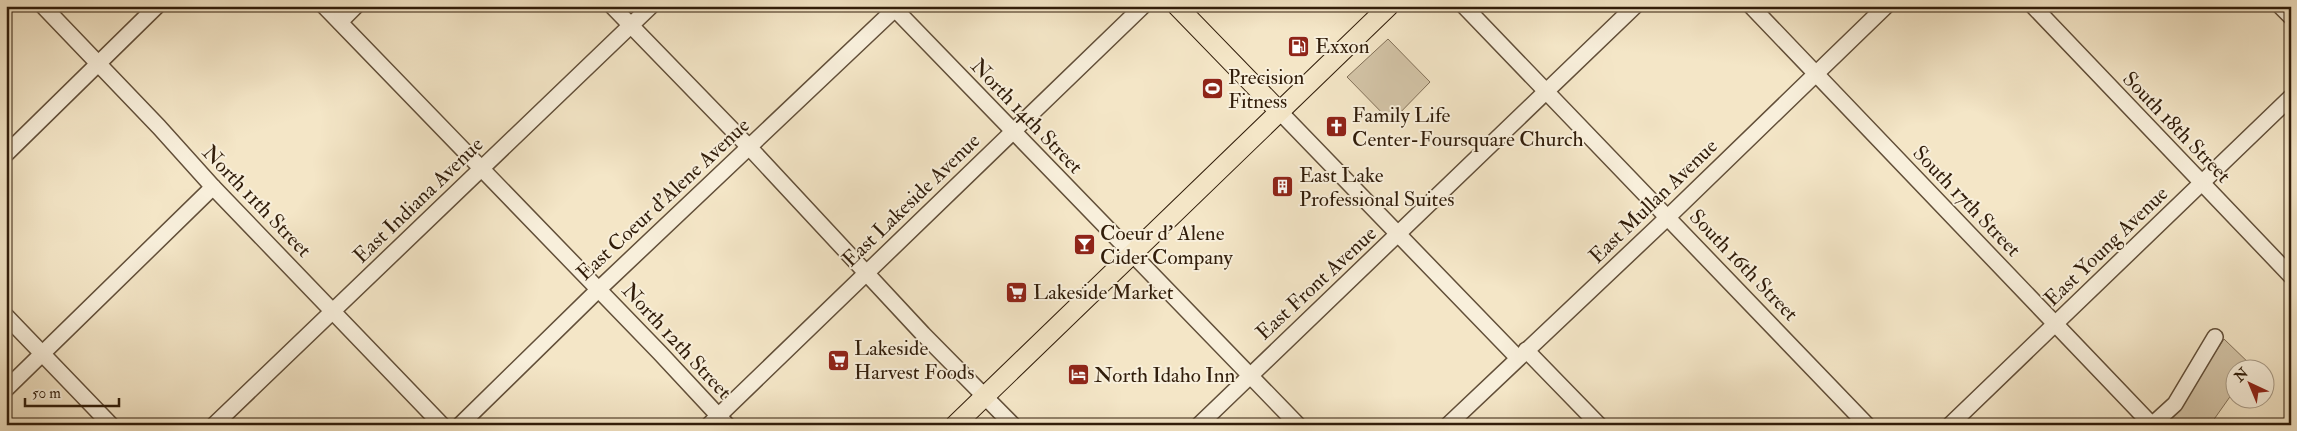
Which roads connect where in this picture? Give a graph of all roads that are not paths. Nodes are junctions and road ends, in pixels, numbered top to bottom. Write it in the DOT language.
graph roads {
  1 [pos="42,6"];
  2 [pos="156,6"];
  3 [pos="324,6"];
  4 [pos="356,6"];
  5 [pos="612,6"];
  6 [pos="651,6"];
  7 [pos="1143,6"];
  8 [pos="1177,6"];
  9 [pos="1389,6"];
  10 [pos="1464,6"];
  11 [pos="1635,6"];
  12 [pos="1751,6"];
  13 [pos="1886,6"];
  14 [pos="2033,6"];
  15 [pos="2280,6"];
  16 [pos="895,7"];
  17 [pos="2291,17"];
  18 [pos="340,22"];
  19 [pos="631,26"];
  20 [pos="98,64"];
  21 [pos="1816,74"];
  22 [pos="1547,92"];
  23 [pos="2291,97"];
  24 [pos="1279,111"];
  25 [pos="1013,131"];
  26 [pos="749,147"];
  27 [pos="6,154"];
  28 [pos="481,168"];
  29 [pos="2201,184"];
  30 [pos="213,187"];
  31 [pos="1668,217"];
  32 [pos="1399,235"];
  33 [pos="1132,255"];
  34 [pos="866,273"];
  35 [pos="2291,276"];
  36 [pos="599,289"];
  37 [pos="333,310"];
  38 [pos="6,316"];
  39 [pos="2055,324"];
  40 [pos="2215,337"];
  41 [pos="42,354"];
  42 [pos="1522,354"];
  43 [pos="1250,375"];
  44 [pos="6,389"];
  45 [pos="984,397"];
  46 [pos="718,422"];
  47 [pos="111,425"];
  48 [pos="214,425"];
  49 [pos="442,425"];
  50 [pos="460,425"];
  51 [pos="955,425"];
  52 [pos="1013,425"];
  53 [pos="1199,425"];
  54 [pos="1298,425"];
  55 [pos="1448,425"];
  56 [pos="1598,425"];
  57 [pos="1867,425"];
  58 [pos="1950,425"];
  59 [pos="2152,425"];
  1 -- 20 [label="street, North 11th Street"];
  2 -- 20 [label="street"];
  3 -- 18 [label="street, North 12th Street"];
  4 -- 18 [label="street"];
  5 -- 19 [label="street"];
  6 -- 19 [label="street, East Indiana Avenue"];
  7 -- 25 [label="street, East Lakeside Avenue"];
  8 -- 24 [label="main road"];
  9 -- 24 [label="main road"];
  10 -- 22 [label="street, South 16th Street"];
  11 -- 22 [label="street, East Front Avenue"];
  12 -- 21 [label="street, South 17th Street"];
  13 -- 21 [label="street, East Mullan Avenue"];
  14 -- 29 [label="street, South 18th Street"];
  15 -- 17 [label="street"];
  16 -- 25 [label="street, North 14th Street"];
  16 -- 26 [label="street, East Coeur d'Alene Avenue"];
  18 -- 28 [label="street, North 12th Street"];
  19 -- 26 [label="street"];
  19 -- 28 [label="street, East Indiana Avenue"];
  20 -- 27 [label="street"];
  20 -- 30 [label="street, North 11th Street"];
  21 -- 31 [label="street, East Mullan Avenue"];
  21 -- 39 [label="street, South 17th Street"];
  22 -- 31 [label="street, South 16th Street"];
  22 -- 32 [label="street, East Front Avenue"];
  23 -- 29 [label="street, East Young Avenue"];
  24 -- 32 [label="street"];
  24 -- 33 [label="main road"];
  25 -- 33 [label="street, North 14th Street"];
  25 -- 34 [label="street, East Lakeside Avenue"];
  26 -- 34 [label="street"];
  26 -- 36 [label="street, East Coeur d'Alene Avenue"];
  28 -- 36 [label="street, North 12th Street"];
  28 -- 37 [label="street, East Indiana Avenue"];
  29 -- 35 [label="street, South 18th Street"];
  29 -- 39 [label="street, East Young Avenue"];
  30 -- 37 [label="street, North 11th Street"];
  30 -- 41 [label="street"];
  31 -- 42 [label="street, East Mullan Avenue"];
  31 -- 57 [label="street, South 16th Street"];
  32 -- 42 [label="street"];
  32 -- 43 [label="street, East Front Avenue"];
  33 -- 43 [label="street, North 14th Street"];
  33 -- 45 [label="main road"];
  34 -- 45 [label="street"];
  34 -- 46 [label="street, East Lakeside Avenue"];
  36 -- 46 [label="street, North 12th Street"];
  36 -- 50 [label="street, East Coeur d'Alene Avenue"];
  37 -- 48 [label="street, East Indiana Avenue"];
  37 -- 49 [label="street, North 11th Street"];
  38 -- 41 [label="street"];
  39 -- 58 [label="street, East Young Avenue"];
  39 -- 59 [label="street, South 17th Street"];
  40 -- 59 [label="street"];
  41 -- 44 [label="street"];
  41 -- 47 [label="street"];
  42 -- 55 [label="street, East Mullan Avenue"];
  42 -- 56 [label="street"];
  43 -- 53 [label="street, East Front Avenue"];
  43 -- 54 [label="street, North 14th Street"];
  45 -- 51 [label="main road"];
  45 -- 52 [label="street"];
}
